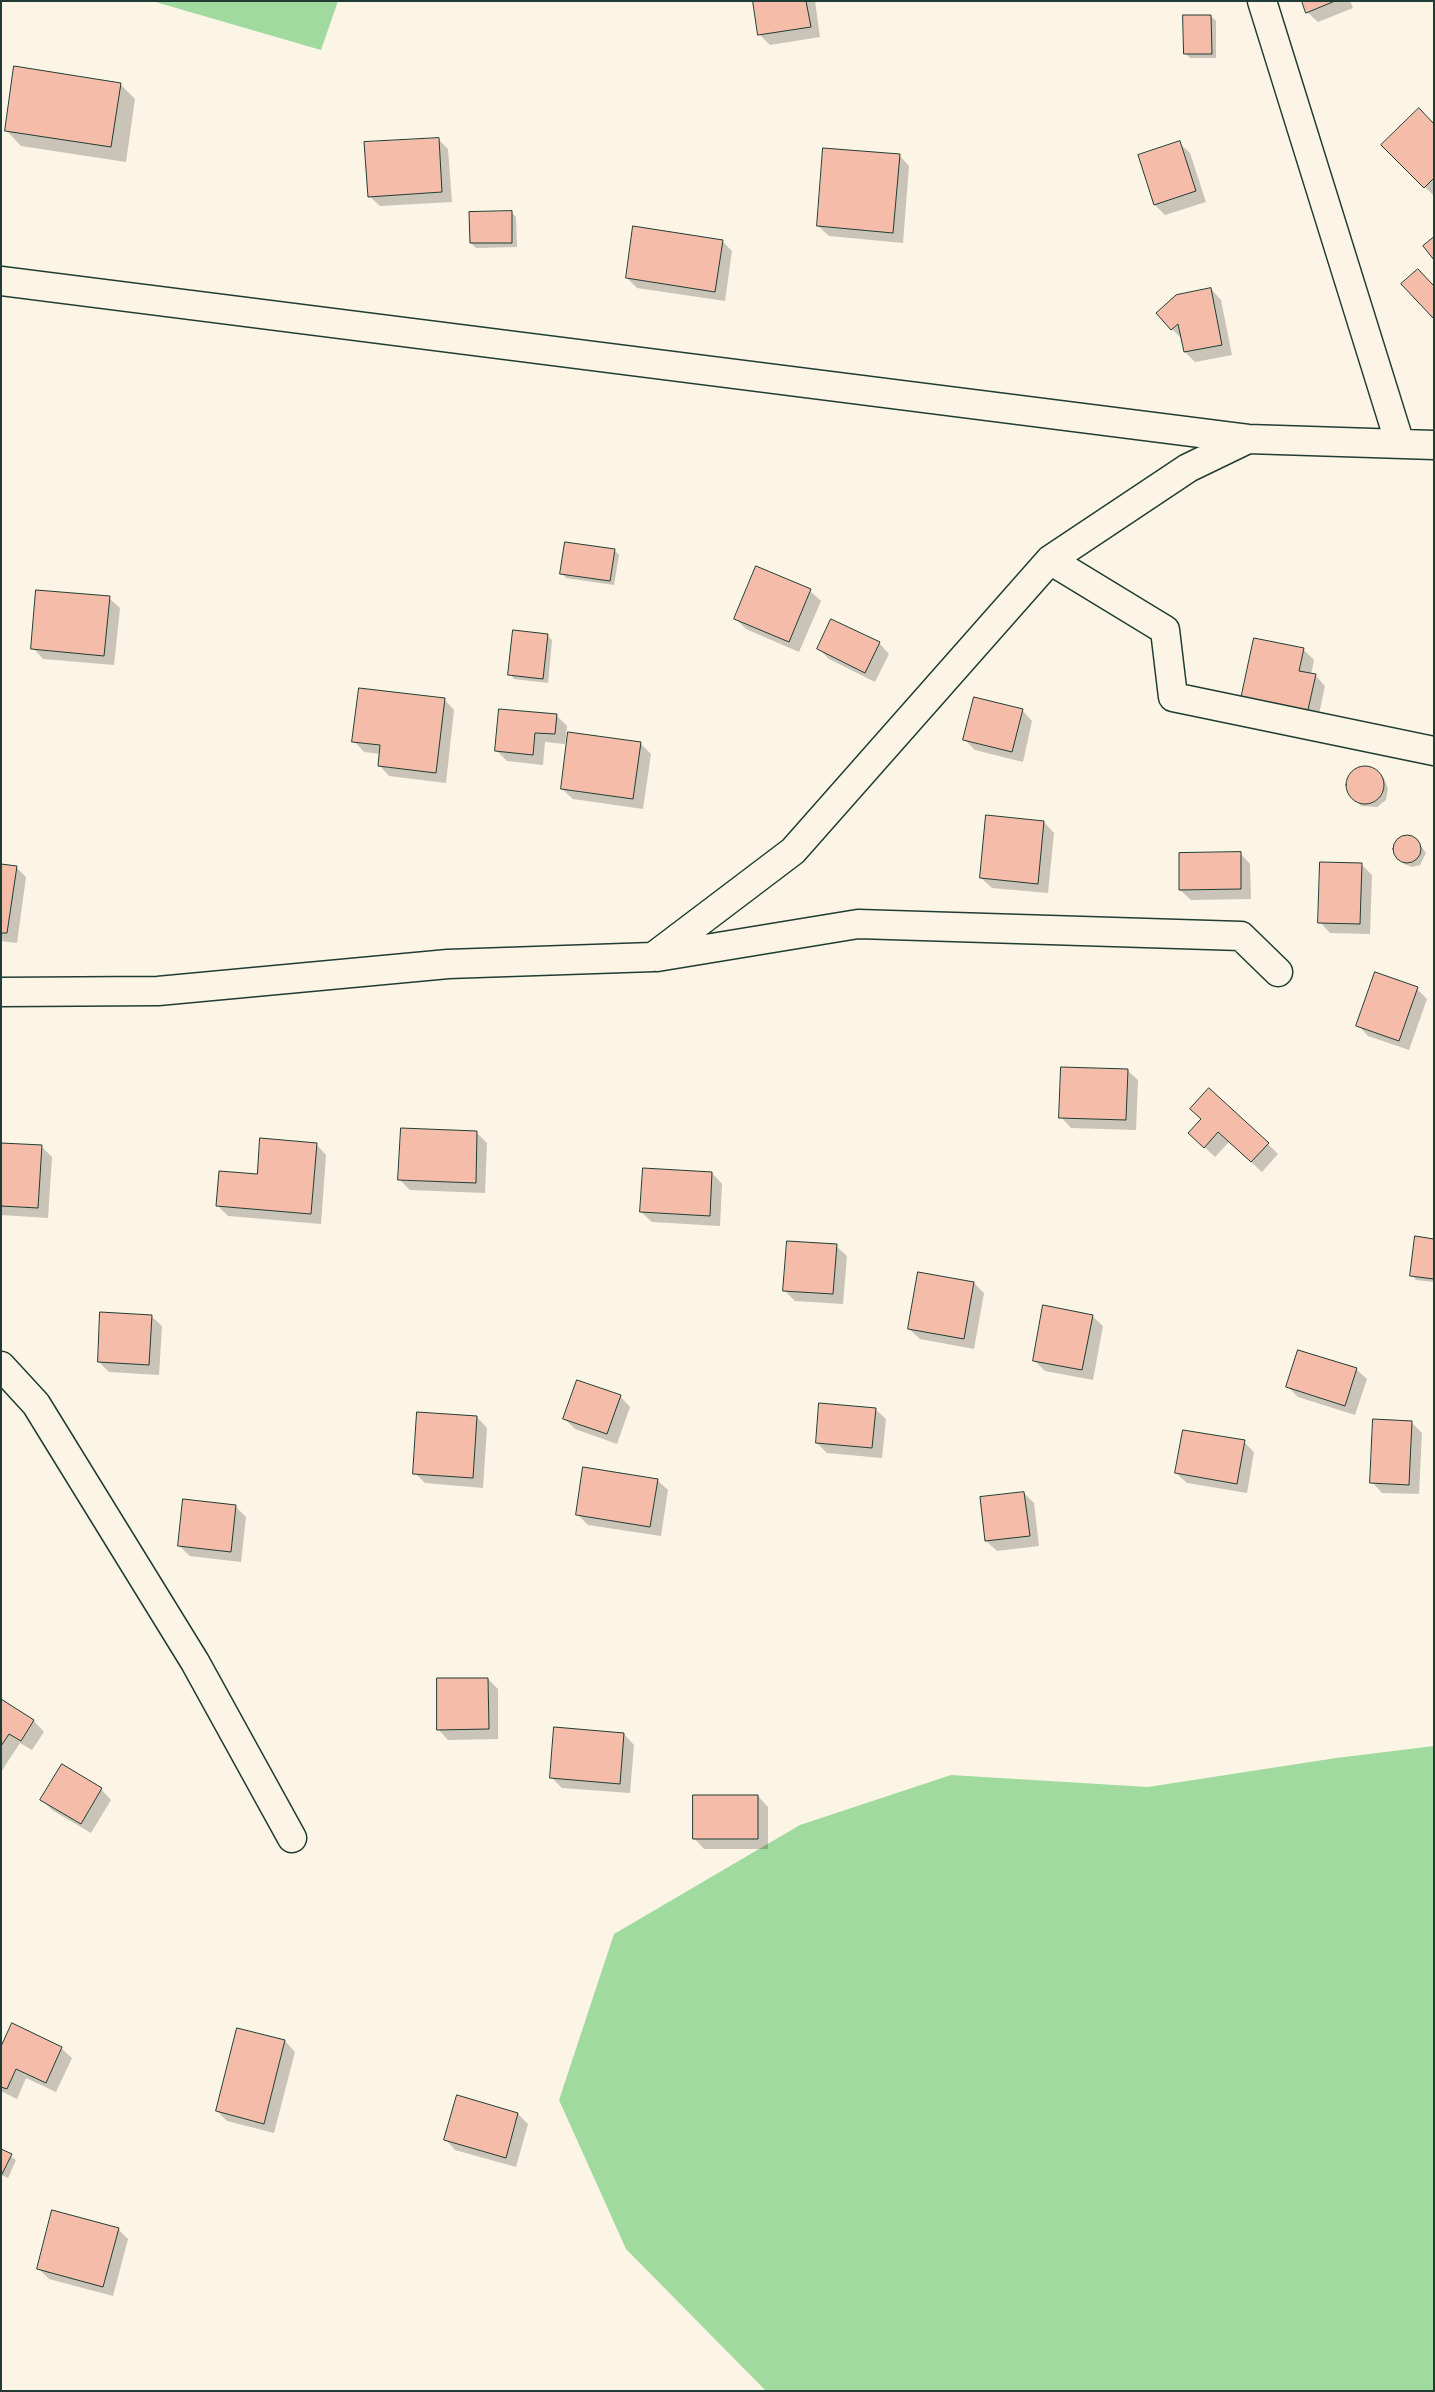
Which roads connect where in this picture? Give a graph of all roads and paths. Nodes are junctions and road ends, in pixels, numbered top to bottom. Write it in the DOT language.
graph roads {
  1 [pos="1262,1"];
  2 [pos="1,281"];
  3 [pos="1248,439"];
  4 [pos="1400,444"];
  5 [pos="1434,445"];
  6 [pos="1050,560"];
  7 [pos="1434,751"];
  8 [pos="653,957"];
  9 [pos="1278,972"];
  10 [pos="1,992"];
  11 [pos="1,1366"];
  12 [pos="292,1838"];
  1 -- 4 [label="street"];
  2 -- 3 [label="street"];
  3 -- 4 [label="street"];
  3 -- 6 [label="street"];
  4 -- 5 [label="street"];
  6 -- 7 [label="street"];
  6 -- 8 [label="street"];
  8 -- 9 [label="street"];
  8 -- 10 [label="street"];
  11 -- 12 [label="street"];
}
